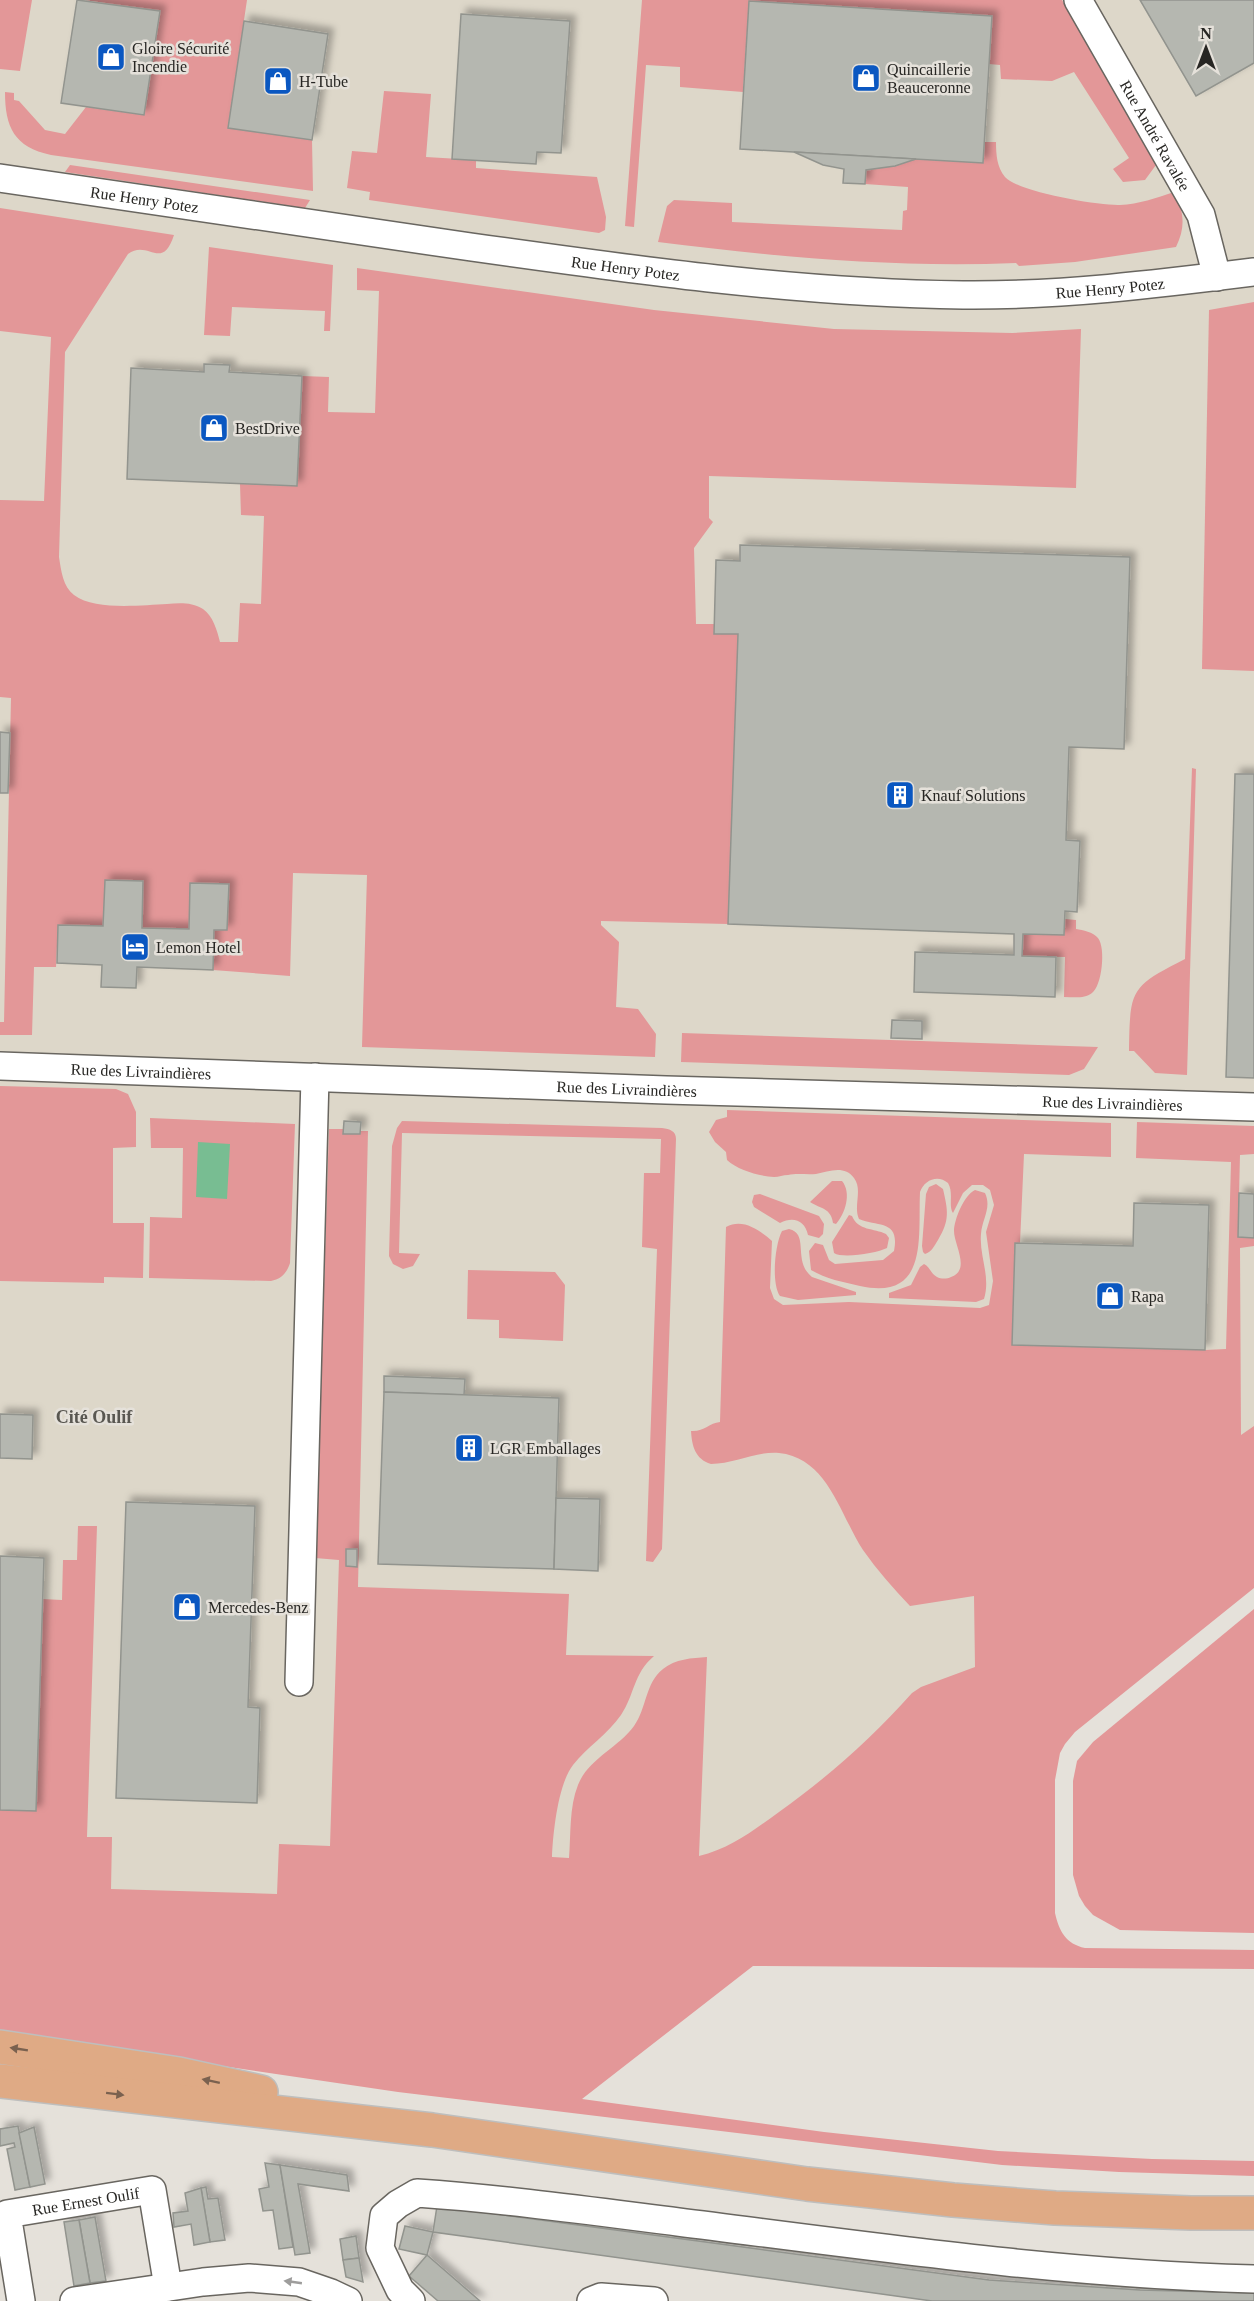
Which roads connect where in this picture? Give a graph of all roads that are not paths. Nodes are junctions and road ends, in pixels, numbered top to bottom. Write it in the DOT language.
graph roads {
  1 [pos="1078,0"];
  2 [pos="0,178"];
  3 [pos="1254,272"];
  4 [pos="1216,277"];
  5 [pos="0,1066"];
  6 [pos="315,1077"];
  7 [pos="1254,1107"];
  8 [pos="299,1682"];
  9 [pos="0,2047"];
  10 [pos="0,2081"];
  11 [pos="57,2087"];
  12 [pos="0,2095"];
  13 [pos="432,2130"];
  14 [pos="1254,2212"];
  15 [pos="1254,2279"];
  16 [pos="168,2287"];
  17 [pos="21,2301"];
  18 [pos="74,2301"];
  19 [pos="348,2301"];
  20 [pos="411,2301"];
  21 [pos="591,2301"];
  22 [pos="654,2301"];
  1 -- 4 [label="street, Rue André Ravalée"];
  2 -- 4 [label="street, Rue Henry Potez"];
  3 -- 4 [label="street, Rue Henry Potez"];
  5 -- 6 [label="street, Rue des Livraindières"];
  6 -- 7 [label="street, Rue des Livraindières"];
  6 -- 8 [label="street"];
  13 -- 9 [label="main road, one-way"];
  10 -- 11 [label="main road"];
  11 -- 12 [label="main road"];
  11 -- 13 [label="main road, one-way"];
  13 -- 14 [label="main road"];
  15 -- 20 [label="street"];
  16 -- 17 [label="street, Rue Ernest Oulif"];
  16 -- 18 [label="street"];
  19 -- 16 [label="street, one-way"];
  21 -- 22 [label="street"];
}
